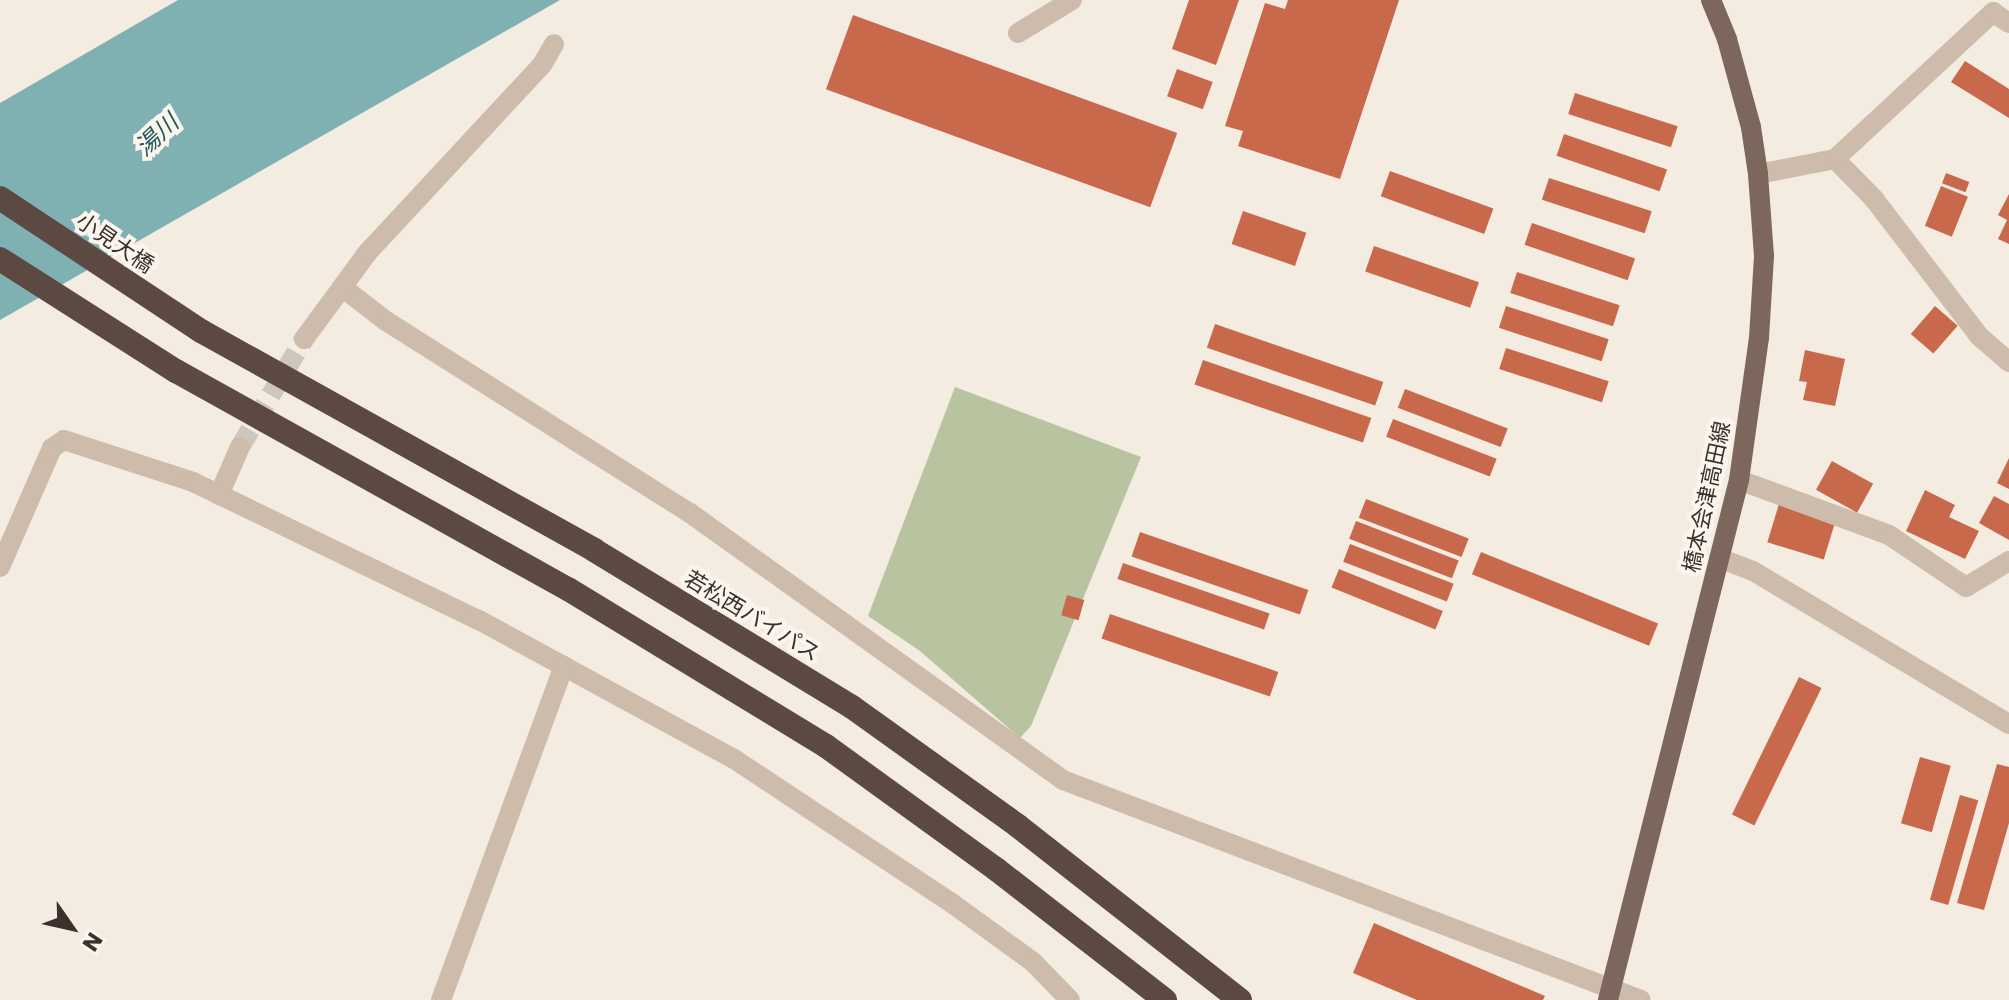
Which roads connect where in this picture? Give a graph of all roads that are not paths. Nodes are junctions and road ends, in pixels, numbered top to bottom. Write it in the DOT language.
graph roads {
  1 [pos="1072,0"];
  2 [pos="1711,0"];
  3 [pos="2009,23"];
  4 [pos="1018,33"];
  5 [pos="554,44"];
  6 [pos="1835,159"];
  7 [pos="1758,174"];
  8 [pos="0,198"];
  9 [pos="0,259"];
  10 [pos="342,287"];
  11 [pos="201,331"];
  12 [pos="304,339"];
  13 [pos="2009,362"];
  14 [pos="240,447"];
  15 [pos="1739,480"];
  16 [pos="219,495"];
  17 [pos="1719,558"];
  18 [pos="2009,561"];
  19 [pos="0,567"];
  20 [pos="564,666"];
  21 [pos="2009,724"];
  22 [pos="1610,994"];
  23 [pos="441,1000"];
  24 [pos="1070,1000"];
  25 [pos="1165,1000"];
  26 [pos="1240,1000"];
  27 [pos="1641,1000"];
  1 -- 4 [label="street"];
  2 -- 7 [label="main road, 橋本会津高田線"];
  3 -- 6 [label="street"];
  5 -- 10 [label="street"];
  6 -- 7 [label="street"];
  6 -- 13 [label="street"];
  7 -- 15 [label="main road, 橋本会津高田線"];
  8 -- 11 [label="highway, 小見大橋"];
  9 -- 25 [label="highway"];
  10 -- 12 [label="street"];
  10 -- 22 [label="street"];
  11 -- 26 [label="highway, 若松西バイパス"];
  14 -- 16 [label="street"];
  15 -- 17 [label="main road, 橋本会津高田線"];
  15 -- 18 [label="street"];
  16 -- 19 [label="street"];
  16 -- 20 [label="street"];
  17 -- 21 [label="street"];
  17 -- 22 [label="main road, 橋本会津高田線"];
  20 -- 23 [label="street"];
  20 -- 24 [label="street"];
  22 -- 27 [label="street"];
}
